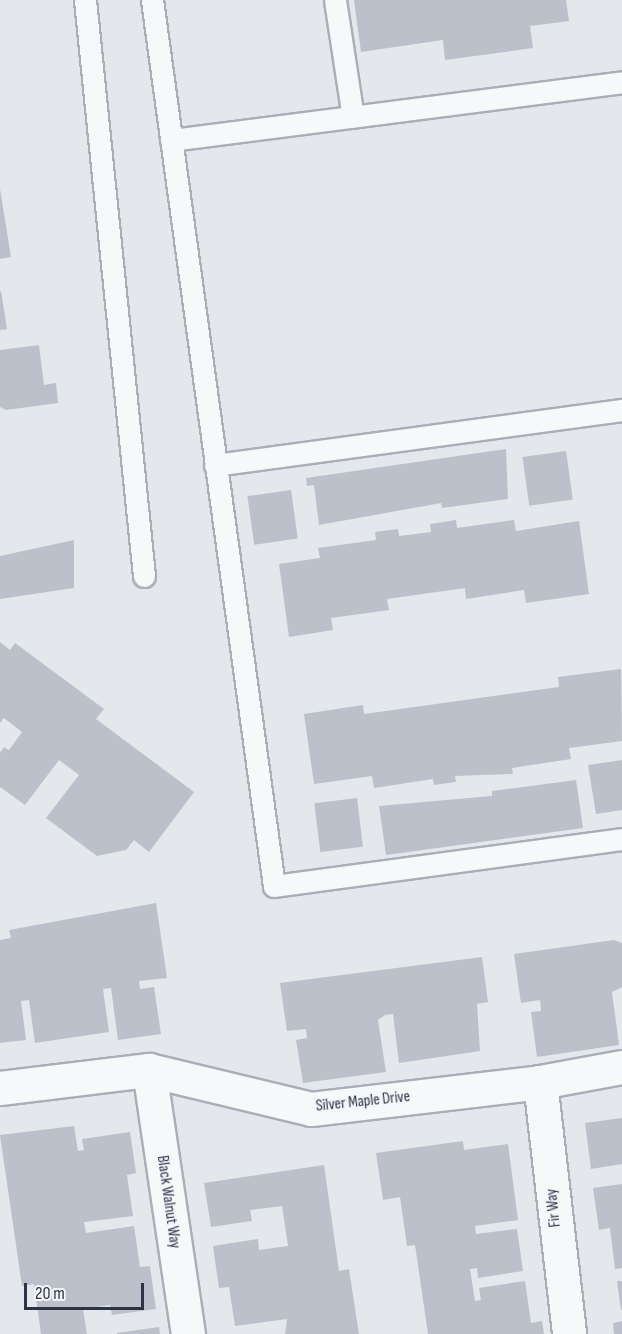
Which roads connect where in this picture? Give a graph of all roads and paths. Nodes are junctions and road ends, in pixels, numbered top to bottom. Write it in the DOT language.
graph roads {
  1 [pos="85,0"];
  2 [pos="152,0"];
  3 [pos="334,0"];
  4 [pos="622,82"];
  5 [pos="353,117"];
  6 [pos="171,140"];
  7 [pos="622,410"];
  8 [pos="215,465"];
  9 [pos="144,576"];
  10 [pos="622,839"];
  11 [pos="622,1067"];
  12 [pos="149,1070"];
  13 [pos="540,1082"];
  14 [pos="0,1088"];
  15 [pos="188,1334"];
  16 [pos="568,1334"];
  1 -- 9 [label="lane"];
  2 -- 6 [label="lane"];
  3 -- 5 [label="lane"];
  4 -- 5 [label="lane"];
  5 -- 6 [label="lane"];
  6 -- 8 [label="lane"];
  7 -- 8 [label="lane"];
  8 -- 10 [label="lane"];
  11 -- 13 [label="street, Silver Maple Drive"];
  12 -- 13 [label="street, Silver Maple Drive"];
  12 -- 14 [label="street, Silver Maple Drive"];
  12 -- 15 [label="street, Black Walnut Way"];
  13 -- 16 [label="street, Fir Way"];
}
